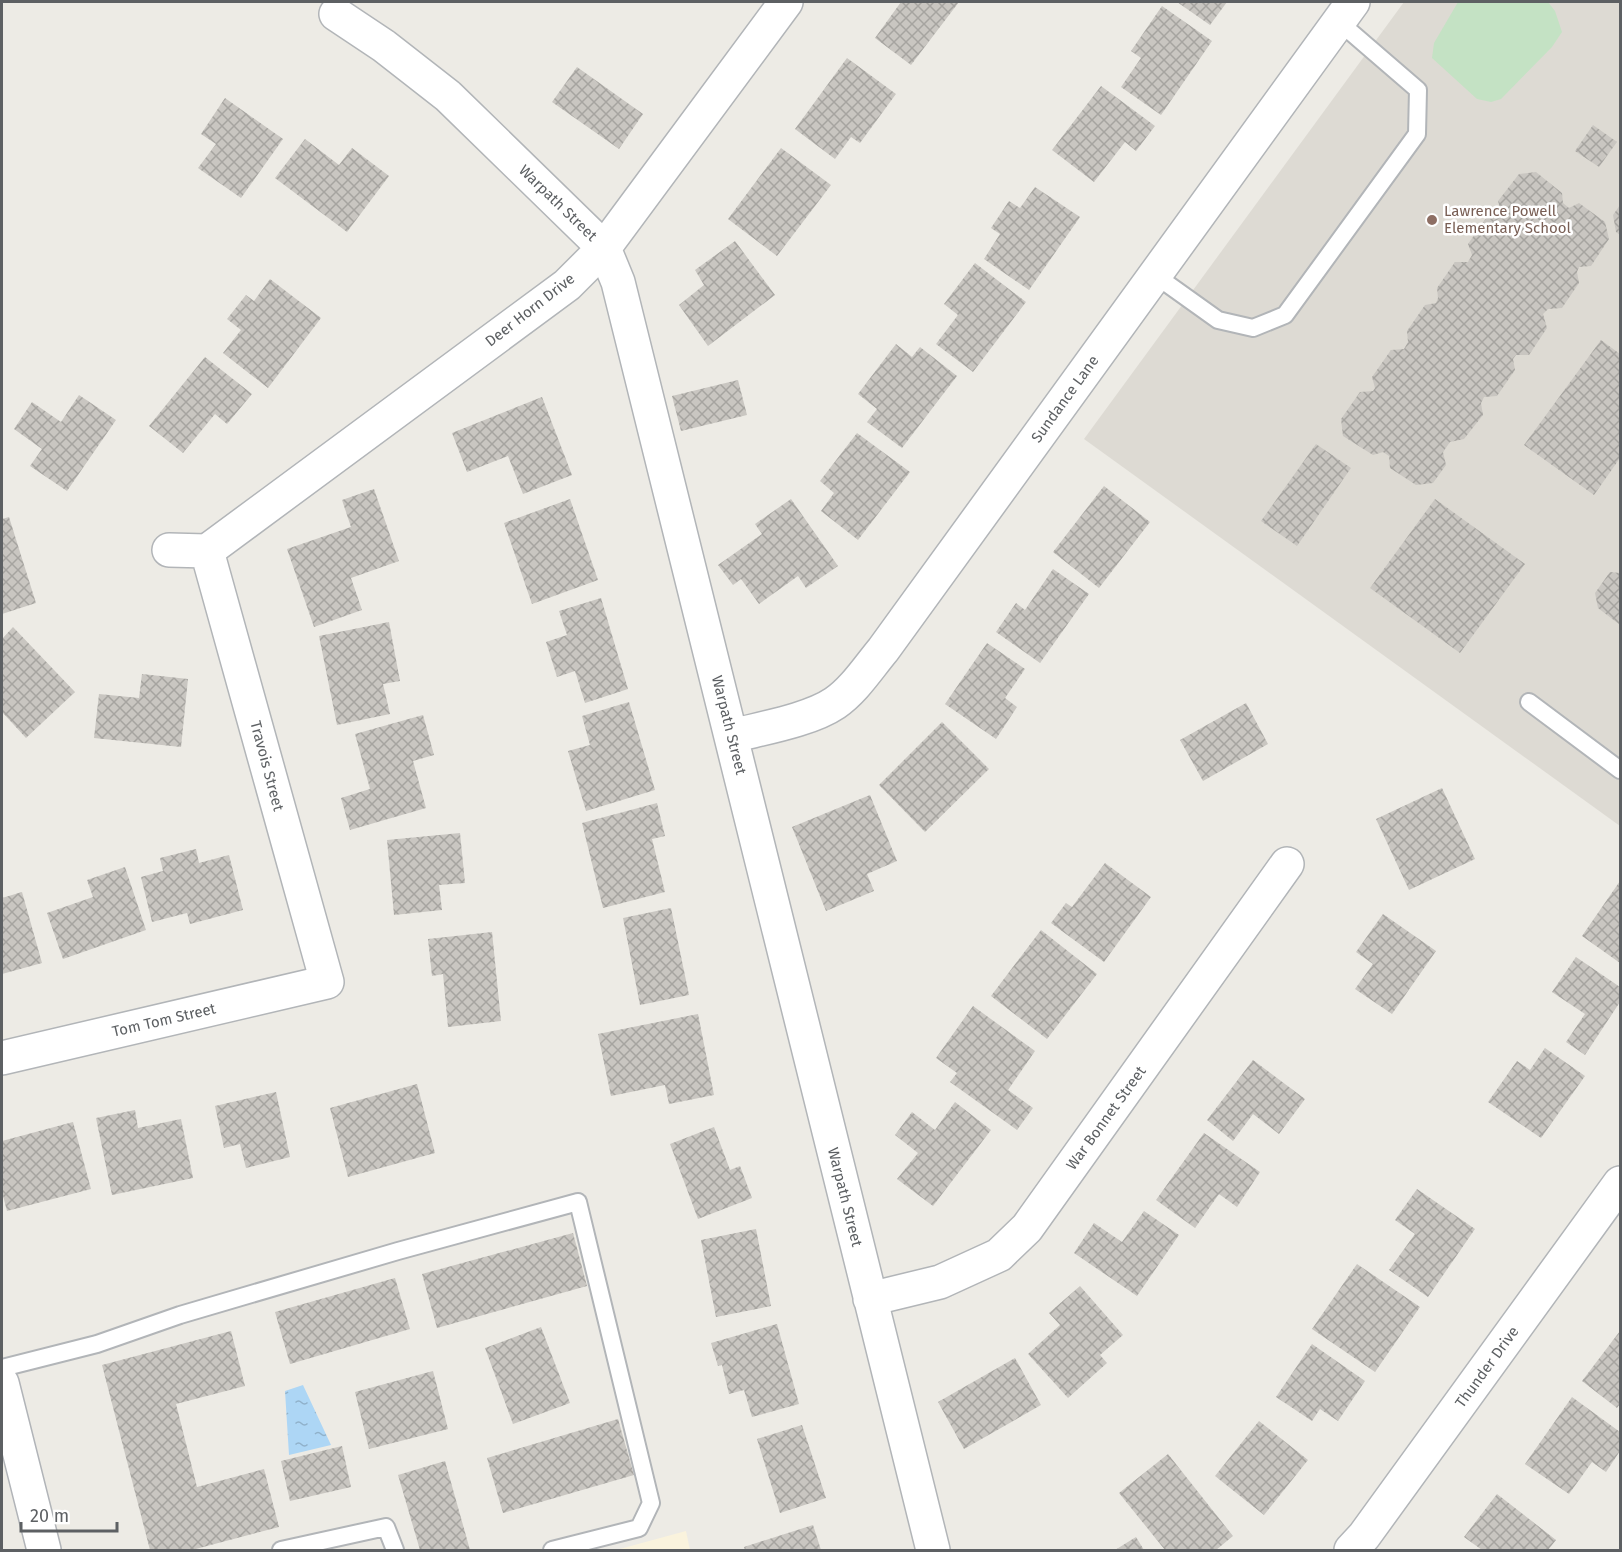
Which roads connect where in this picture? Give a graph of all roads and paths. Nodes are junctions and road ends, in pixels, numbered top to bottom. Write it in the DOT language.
graph roads {
  1 [pos="786,2"];
  2 [pos="1346,11"];
  3 [pos="336,14"];
  4 [pos="604,248"];
  5 [pos="1155,275"];
  6 [pos="169,550"];
  7 [pos="207,551"];
  8 [pos="1529,702"];
  9 [pos="732,736"];
  10 [pos="1620,770"];
  11 [pos="1287,864"];
  12 [pos="327,982"];
  13 [pos="2,1058"];
  14 [pos="1620,1183"];
  15 [pos="870,1299"];
  16 [pos="2,1368"];
  17 [pos="2,1383"];
  18 [pos="44,1551"];
  19 [pos="281,1551"];
  20 [pos="395,1551"];
  21 [pos="552,1551"];
  22 [pos="933,1551"];
  23 [pos="1351,1551"];
  1 -- 4 [label="street, Deer Horn Drive"];
  2 -- 5 [label="street, Sundance Lane"];
  2 -- 5 [label="lane"];
  3 -- 4 [label="street, Warpath Street"];
  4 -- 7 [label="street, Deer Horn Drive"];
  4 -- 9 [label="street, Warpath Street"];
  5 -- 9 [label="street, Sundance Lane"];
  6 -- 7 [label="street"];
  7 -- 12 [label="street, Travois Street"];
  8 -- 10 [label="lane"];
  9 -- 15 [label="street, Warpath Street"];
  11 -- 15 [label="street, War Bonnet Street"];
  12 -- 13 [label="street, Tom Tom Street"];
  14 -- 23 [label="street, Thunder Drive"];
  15 -- 22 [label="street, Warpath Street"];
  16 -- 21 [label="lane"];
  17 -- 18 [label="street"];
  19 -- 20 [label="lane"];
}
